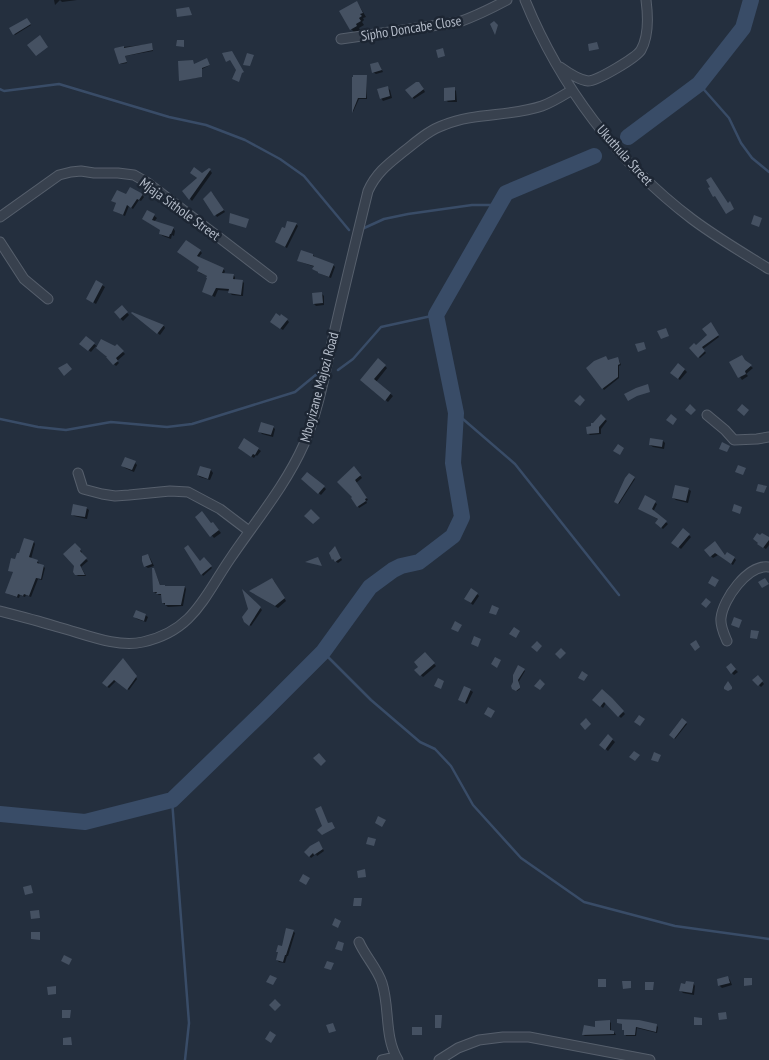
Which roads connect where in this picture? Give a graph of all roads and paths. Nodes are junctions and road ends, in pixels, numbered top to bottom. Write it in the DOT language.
graph roads {
  1 [pos="507,0"];
  2 [pos="525,0"];
  3 [pos="646,0"];
  4 [pos="341,38"];
  5 [pos="556,63"];
  6 [pos="572,90"];
  7 [pos="0,217"];
  8 [pos="0,242"];
  9 [pos="769,269"];
  10 [pos="272,278"];
  11 [pos="48,299"];
  12 [pos="707,415"];
  13 [pos="769,437"];
  14 [pos="78,473"];
  15 [pos="249,531"];
  16 [pos="766,567"];
  17 [pos="0,611"];
  18 [pos="727,641"];
  19 [pos="359,942"];
  20 [pos="397,1058"];
  21 [pos="382,1060"];
  22 [pos="439,1060"];
  23 [pos="650,1060"];
  1 -- 4 [label="street, Sipho Doncabe Close"];
  2 -- 5 [label="street, Ukuthula Street"];
  3 -- 5 [label="street"];
  5 -- 6 [label="street, Ukuthula Street"];
  6 -- 9 [label="street, Ukuthula Street"];
  6 -- 15 [label="street, Mboyizane Majozi Road"];
  7 -- 10 [label="street, Mjaja Sithole Street"];
  8 -- 11 [label="street"];
  12 -- 13 [label="street"];
  14 -- 15 [label="street"];
  15 -- 17 [label="street, Mboyizane Majozi Road"];
  16 -- 18 [label="street"];
  19 -- 20 [label="street"];
  20 -- 21 [label="street"];
  22 -- 23 [label="street"];
}
